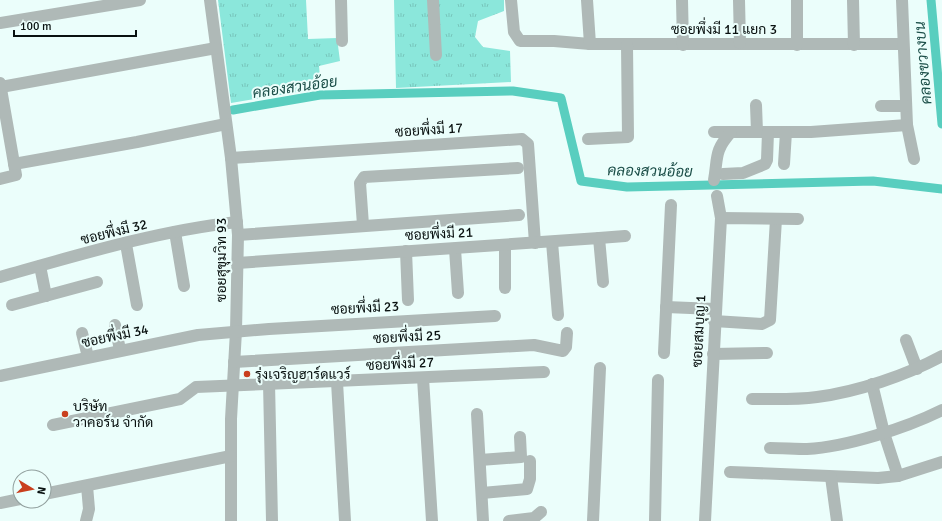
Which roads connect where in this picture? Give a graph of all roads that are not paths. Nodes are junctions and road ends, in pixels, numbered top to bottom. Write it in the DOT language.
graph roads {
  1 [pos="140,0"];
  2 [pos="210,0"];
  3 [pos="341,0"];
  4 [pos="433,0"];
  5 [pos="511,0"];
  6 [pos="587,0"];
  7 [pos="682,0"];
  8 [pos="740,0"];
  9 [pos="797,0"];
  10 [pos="852,0"];
  11 [pos="902,0"];
  12 [pos="0,23"];
  13 [pos="342,41"];
  14 [pos="740,43"];
  15 [pos="590,44"];
  16 [pos="854,44"];
  17 [pos="902,44"];
  18 [pos="627,45"];
  19 [pos="683,45"];
  20 [pos="797,45"];
  21 [pos="216,48"];
  22 [pos="436,55"];
  23 [pos="0,85"];
  24 [pos="756,105"];
  25 [pos="881,106"];
  26 [pos="906,106"];
  27 [pos="3,123"];
  28 [pos="226,124"];
  29 [pos="907,125"];
  30 [pos="714,132"];
  31 [pos="731,132"];
  32 [pos="762,132"];
  33 [pos="786,132"];
  34 [pos="588,139"];
  35 [pos="231,158"];
  36 [pos="914,159"];
  37 [pos="14,164"];
  38 [pos="784,164"];
  39 [pos="518,168"];
  40 [pos="0,179"];
  41 [pos="717,196"];
  42 [pos="671,204"];
  43 [pos="519,215"];
  44 [pos="721,218"];
  45 [pos="776,219"];
  46 [pos="798,219"];
  47 [pos="237,222"];
  48 [pos="363,225"];
  49 [pos="175,232"];
  50 [pos="238,234"];
  51 [pos="625,236"];
  52 [pos="600,238"];
  53 [pos="552,242"];
  54 [pos="535,243"];
  55 [pos="126,244"];
  56 [pos="505,245"];
  57 [pos="456,249"];
  58 [pos="406,251"];
  59 [pos="238,263"];
  60 [pos="40,266"];
  61 [pos="0,277"];
  62 [pos="97,282"];
  63 [pos="603,282"];
  64 [pos="184,286"];
  65 [pos="505,288"];
  66 [pos="458,293"];
  67 [pos="46,296"];
  68 [pos="408,300"];
  69 [pos="137,304"];
  70 [pos="12,305"];
  71 [pos="666,307"];
  72 [pos="715,309"];
  73 [pos="558,315"];
  74 [pos="495,316"];
  75 [pos="714,321"];
  76 [pos="115,325"];
  77 [pos="236,331"];
  78 [pos="82,333"];
  79 [pos="567,333"];
  80 [pos="906,340"];
  81 [pos="120,350"];
  82 [pos="664,353"];
  83 [pos="767,353"];
  84 [pos="713,354"];
  85 [pos="942,356"];
  86 [pos="88,357"];
  87 [pos="234,362"];
  88 [pos="600,368"];
  89 [pos="917,368"];
  90 [pos="544,372"];
  91 [pos="0,376"];
  92 [pos="423,378"];
  93 [pos="658,380"];
  94 [pos="338,382"];
  95 [pos="233,384"];
  96 [pos="269,384"];
  97 [pos="872,384"];
  98 [pos="752,399"];
  99 [pos="942,410"];
  100 [pos="478,414"];
  101 [pos="53,425"];
  102 [pos="884,433"];
  103 [pos="520,437"];
  104 [pos="770,448"];
  105 [pos="230,456"];
  106 [pos="480,460"];
  107 [pos="530,461"];
  108 [pos="942,462"];
  109 [pos="730,472"];
  110 [pos="898,476"];
  111 [pos="832,477"];
  112 [pos="87,486"];
  113 [pos="52,493"];
  114 [pos="482,493"];
  115 [pos="12,501"];
  116 [pos="0,503"];
  117 [pos="541,512"];
  118 [pos="86,521"];
  119 [pos="231,521"];
  120 [pos="272,521"];
  121 [pos="345,521"];
  122 [pos="432,521"];
  123 [pos="483,521"];
  124 [pos="509,521"];
  125 [pos="592,521"];
  126 [pos="654,521"];
  127 [pos="705,521"];
  128 [pos="836,521"];
  1 -- 12 [label="street"];
  2 -- 21 [label="street, ซอยสุขุมวิท 93"];
  3 -- 13 [label="street"];
  4 -- 22 [label="street"];
  5 -- 15 [label="street, ซอยพึ่งมี 11 แยก 3"];
  6 -- 15 [label="street"];
  7 -- 19 [label="street"];
  8 -- 14 [label="street"];
  9 -- 20 [label="street"];
  10 -- 16 [label="street"];
  11 -- 17 [label="street"];
  14 -- 19 [label="street, ซอยพึ่งมี 11 แยก 3"];
  14 -- 20 [label="street, ซอยพึ่งมี 11 แยก 3"];
  15 -- 18 [label="street, ซอยพึ่งมี 11 แยก 3"];
  16 -- 17 [label="street, ซอยพึ่งมี 11 แยก 3"];
  16 -- 20 [label="street, ซอยพึ่งมี 11 แยก 3"];
  17 -- 26 [label="street"];
  18 -- 19 [label="street, ซอยพึ่งมี 11 แยก 3"];
  18 -- 34 [label="street"];
  21 -- 23 [label="street"];
  21 -- 28 [label="street, ซอยสุขุมวิท 93"];
  23 -- 27 [label="street"];
  24 -- 32 [label="street"];
  25 -- 26 [label="street"];
  26 -- 29 [label="street"];
  27 -- 37 [label="street"];
  28 -- 35 [label="street, ซอยสุขุมวิท 93"];
  28 -- 37 [label="street"];
  29 -- 33 [label="street"];
  29 -- 36 [label="street"];
  30 -- 31 [label="street"];
  31 -- 32 [label="street"];
  31 -- 32 [label="street"];
  32 -- 33 [label="street"];
  33 -- 38 [label="street"];
  35 -- 47 [label="street, ซอยสุขุมวิท 93"];
  35 -- 54 [label="street, ซอยพึ่งมี 17"];
  37 -- 40 [label="street"];
  39 -- 48 [label="street"];
  41 -- 44 [label="street, ซอยสมบุญ 1"];
  42 -- 71 [label="street"];
  43 -- 48 [label="street"];
  44 -- 45 [label="street"];
  44 -- 72 [label="street, ซอยสมบุญ 1"];
  45 -- 46 [label="street"];
  45 -- 75 [label="street"];
  47 -- 49 [label="street, ซอยพึ่งมี 32"];
  47 -- 50 [label="street, ซอยสุขุมวิท 93"];
  48 -- 50 [label="street"];
  49 -- 55 [label="street, ซอยพึ่งมี 32"];
  49 -- 64 [label="street"];
  50 -- 59 [label="street, ซอยสุขุมวิท 93"];
  51 -- 52 [label="street, ซอยพึ่งมี 21"];
  52 -- 53 [label="street, ซอยพึ่งมี 21"];
  52 -- 63 [label="street"];
  53 -- 54 [label="street, ซอยพึ่งมี 21"];
  53 -- 73 [label="street"];
  54 -- 56 [label="street, ซอยพึ่งมี 21"];
  55 -- 60 [label="street, ซอยพึ่งมี 32"];
  55 -- 69 [label="street"];
  56 -- 57 [label="street, ซอยพึ่งมี 21"];
  56 -- 65 [label="street"];
  57 -- 58 [label="street, ซอยพึ่งมี 21"];
  57 -- 66 [label="street"];
  58 -- 59 [label="street, ซอยพึ่งมี 21"];
  58 -- 68 [label="street"];
  59 -- 77 [label="street, ซอยสุขุมวิท 93"];
  60 -- 61 [label="street, ซอยพึ่งมี 32"];
  60 -- 67 [label="street"];
  62 -- 67 [label="street"];
  67 -- 70 [label="street"];
  71 -- 72 [label="street"];
  71 -- 82 [label="street"];
  72 -- 75 [label="street, ซอยสมบุญ 1"];
  74 -- 77 [label="street, ซอยพึ่งมี 23"];
  75 -- 84 [label="street, ซอยสมบุญ 1"];
  76 -- 81 [label="street"];
  77 -- 81 [label="street, ซอยพึ่งมี 34"];
  77 -- 87 [label="street, ซอยสุขุมวิท 93"];
  78 -- 86 [label="street"];
  79 -- 87 [label="street, ซอยพึ่งมี 25"];
  80 -- 89 [label="street"];
  81 -- 86 [label="street, ซอยพึ่งมี 34"];
  83 -- 84 [label="street"];
  84 -- 127 [label="street, ซอยสมบุญ 1"];
  85 -- 89 [label="street"];
  86 -- 91 [label="street, ซอยพึ่งมี 34"];
  87 -- 95 [label="street, ซอยสุขุมวิท 93"];
  88 -- 125 [label="street"];
  89 -- 97 [label="street"];
  90 -- 92 [label="street, ซอยพึ่งมี 27"];
  92 -- 94 [label="street, ซอยพึ่งมี 27"];
  92 -- 122 [label="street"];
  93 -- 126 [label="street"];
  94 -- 96 [label="street, ซอยพึ่งมี 27"];
  94 -- 121 [label="street"];
  95 -- 96 [label="street, ซอยพึ่งมี 27"];
  95 -- 101 [label="street, ซอยพึ่งมี 27"];
  95 -- 105 [label="street, ซอยสุขุมวิท 93"];
  96 -- 120 [label="street"];
  97 -- 98 [label="street"];
  97 -- 102 [label="street"];
  99 -- 102 [label="street"];
  100 -- 106 [label="street"];
  102 -- 104 [label="street"];
  102 -- 110 [label="street"];
  103 -- 106 [label="street"];
  105 -- 112 [label="street"];
  105 -- 119 [label="street, ซอยสุขุมวิท 93"];
  106 -- 114 [label="street"];
  107 -- 114 [label="street"];
  108 -- 110 [label="street"];
  109 -- 111 [label="street"];
  110 -- 111 [label="street"];
  111 -- 128 [label="street"];
  112 -- 113 [label="street"];
  112 -- 118 [label="street"];
  114 -- 123 [label="street"];
  115 -- 116 [label="street"];
  117 -- 124 [label="street"];
}
